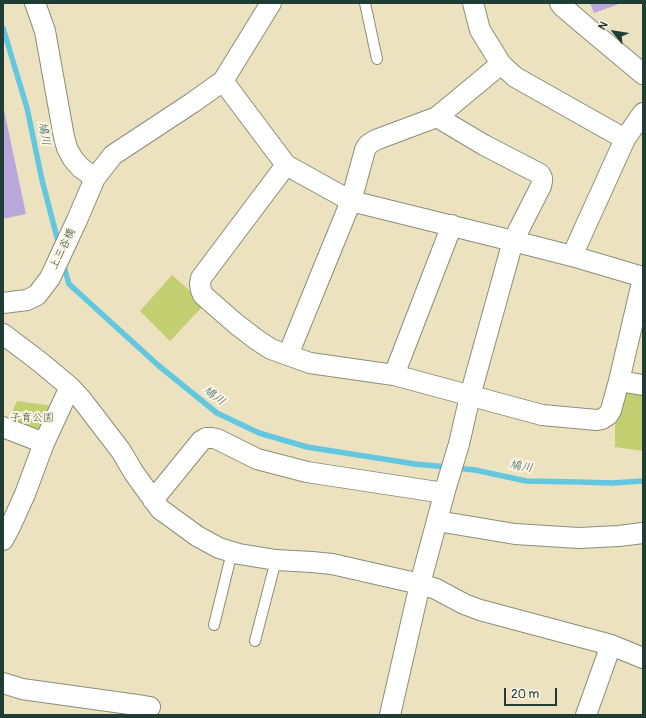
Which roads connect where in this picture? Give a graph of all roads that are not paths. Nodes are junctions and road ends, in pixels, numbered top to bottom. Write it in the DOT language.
graph roads {
  1 [pos="35,3"];
  2 [pos="271,3"];
  3 [pos="365,3"];
  4 [pos="473,3"];
  5 [pos="560,3"];
  6 [pos="377,59"];
  7 [pos="501,64"];
  8 [pos="643,74"];
  9 [pos="223,82"];
  10 [pos="643,113"];
  11 [pos="437,117"];
  12 [pos="625,139"];
  13 [pos="286,165"];
  14 [pos="95,178"];
  15 [pos="351,201"];
  16 [pos="452,225"];
  17 [pos="513,241"];
  18 [pos="572,256"];
  19 [pos="643,278"];
  20 [pos="3,303"];
  21 [pos="3,334"];
  22 [pos="288,355"];
  23 [pos="394,375"];
  24 [pos="619,381"];
  25 [pos="643,385"];
  26 [pos="70,387"];
  27 [pos="470,396"];
  28 [pos="3,427"];
  29 [pos="44,444"];
  30 [pos="445,490"];
  31 [pos="153,500"];
  32 [pos="437,521"];
  33 [pos="643,533"];
  34 [pos="3,540"];
  35 [pos="232,552"];
  36 [pos="276,560"];
  37 [pos="420,584"];
  38 [pos="214,625"];
  39 [pos="255,641"];
  40 [pos="611,645"];
  41 [pos="643,658"];
  42 [pos="3,683"];
  43 [pos="152,711"];
  44 [pos="390,715"];
  45 [pos="586,715"];
  1 -- 14 [label="street"];
  2 -- 9 [label="street"];
  3 -- 6 [label="lane"];
  4 -- 7 [label="street"];
  5 -- 8 [label="street"];
  7 -- 11 [label="street"];
  7 -- 12 [label="street"];
  9 -- 13 [label="street"];
  9 -- 14 [label="street, 上三谷橋"];
  10 -- 12 [label="street"];
  11 -- 15 [label="street"];
  11 -- 17 [label="street"];
  12 -- 18 [label="street"];
  13 -- 15 [label="street"];
  13 -- 22 [label="street"];
  14 -- 20 [label="street, 上三谷橋"];
  15 -- 16 [label="street"];
  15 -- 22 [label="street"];
  16 -- 17 [label="street"];
  16 -- 23 [label="street"];
  17 -- 18 [label="street"];
  17 -- 27 [label="street"];
  18 -- 19 [label="street"];
  19 -- 24 [label="street"];
  21 -- 26 [label="street"];
  22 -- 23 [label="street"];
  23 -- 27 [label="street"];
  24 -- 25 [label="street"];
  24 -- 27 [label="street"];
  26 -- 29 [label="street"];
  26 -- 31 [label="street"];
  27 -- 30 [label="street"];
  28 -- 29 [label="street"];
  29 -- 34 [label="street"];
  30 -- 31 [label="street"];
  30 -- 32 [label="street"];
  31 -- 35 [label="street"];
  32 -- 33 [label="street"];
  32 -- 37 [label="street"];
  35 -- 36 [label="street"];
  35 -- 38 [label="lane"];
  36 -- 37 [label="street"];
  36 -- 39 [label="lane"];
  37 -- 40 [label="street"];
  37 -- 44 [label="street"];
  40 -- 41 [label="street"];
  40 -- 45 [label="street"];
  42 -- 43 [label="street"];
}
